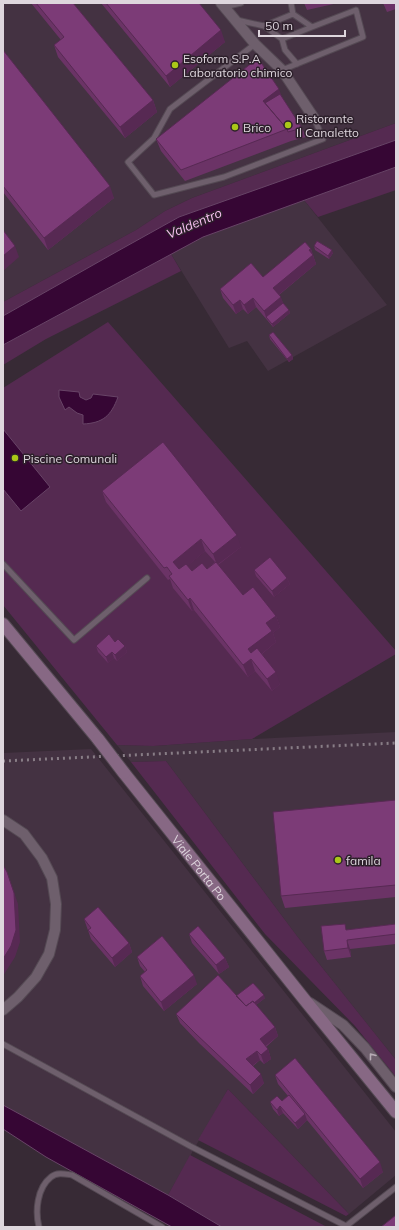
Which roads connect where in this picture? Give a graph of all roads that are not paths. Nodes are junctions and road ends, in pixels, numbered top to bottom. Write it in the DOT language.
graph roads {
  1 [pos="241,3"];
  2 [pos="291,3"];
  3 [pos="223,5"];
  4 [pos="293,14"];
  5 [pos="235,20"];
  6 [pos="264,26"];
  7 [pos="312,27"];
  8 [pos="282,39"];
  9 [pos="255,44"];
  10 [pos="296,64"];
  11 [pos="282,70"];
  12 [pos="314,118"];
  13 [pos="3,564"];
  14 [pos="147,578"];
  15 [pos="3,624"];
  16 [pos="3,820"];
  17 [pos="304,999"];
  18 [pos="3,1010"];
  19 [pos="3,1044"];
  20 [pos="396,1087"];
  21 [pos="396,1112"];
  22 [pos="396,1187"];
  23 [pos="39,1227"];
  24 [pos="162,1227"];
  25 [pos="345,1227"];
  1 -- 3 [label="lane"];
  2 -- 4 [label="lane"];
  3 -- 5 [label="street"];
  4 -- 6 [label="lane"];
  4 -- 7 [label="lane"];
  5 -- 6 [label="lane"];
  5 -- 9 [label="street"];
  6 -- 8 [label="lane"];
  7 -- 8 [label="lane"];
  7 -- 10 [label="lane"];
  8 -- 10 [label="lane"];
  9 -- 11 [label="street"];
  9 -- 12 [label="lane"];
  10 -- 11 [label="lane"];
  11 -- 12 [label="street"];
  13 -- 14 [label="lane"];
  15 -- 17 [label="main road, Viale Porta Po, bridge"];
  16 -- 18 [label="street"];
  20 -- 17 [label="street, one-way"];
  17 -- 21 [label="main road, Viale Porta Po"];
  19 -- 25 [label="lane"];
  22 -- 25 [label="lane"];
  23 -- 24 [label="lane"];
}
